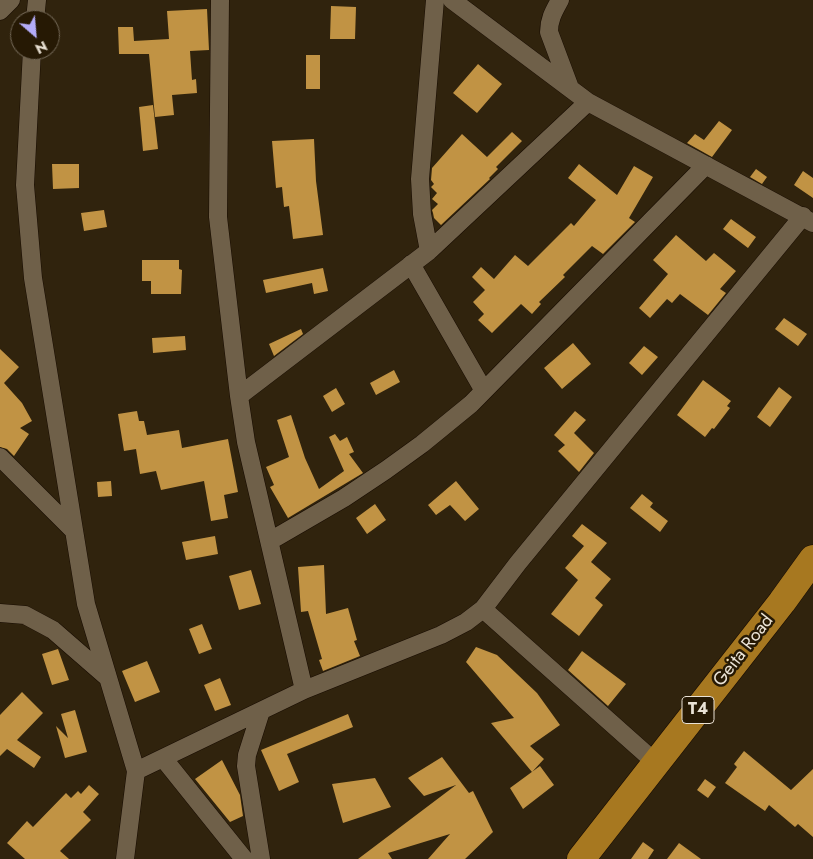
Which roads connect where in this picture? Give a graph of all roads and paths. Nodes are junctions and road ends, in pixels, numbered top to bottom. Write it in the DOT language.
graph roads {
  1 [pos="11,0"];
  2 [pos="220,0"];
  3 [pos="435,0"];
  4 [pos="452,0"];
  5 [pos="560,0"];
  6 [pos="0,11"];
  7 [pos="32,60"];
  8 [pos="570,88"];
  9 [pos="588,102"];
  10 [pos="706,165"];
  11 [pos="808,220"];
  12 [pos="429,251"];
  13 [pos="411,264"];
  14 [pos="484,391"];
  15 [pos="239,396"];
  16 [pos="0,457"];
  17 [pos="73,530"];
  18 [pos="270,541"];
  19 [pos="813,559"];
  20 [pos="483,609"];
  21 [pos="0,613"];
  22 [pos="107,678"];
  23 [pos="304,690"];
  24 [pos="261,710"];
  25 [pos="163,758"];
  26 [pos="656,763"];
  27 [pos="136,771"];
  28 [pos="125,859"];
  29 [pos="244,859"];
  30 [pos="261,859"];
  31 [pos="581,859"];
  1 -- 6 [label="street"];
  2 -- 15 [label="street"];
  3 -- 12 [label="street"];
  4 -- 8 [label="street"];
  5 -- 8 [label="street"];
  7 -- 17 [label="street"];
  8 -- 9 [label="street"];
  9 -- 10 [label="street"];
  9 -- 12 [label="street"];
  10 -- 11 [label="street"];
  10 -- 14 [label="street"];
  11 -- 20 [label="street"];
  12 -- 13 [label="street"];
  13 -- 14 [label="street"];
  13 -- 15 [label="street"];
  14 -- 18 [label="street"];
  15 -- 18 [label="street"];
  16 -- 17 [label="street"];
  17 -- 22 [label="street"];
  18 -- 23 [label="street"];
  19 -- 26 [label="highway, Geita Road / T4"];
  20 -- 23 [label="street"];
  20 -- 26 [label="street"];
  21 -- 22 [label="street"];
  22 -- 27 [label="street"];
  23 -- 24 [label="street"];
  24 -- 25 [label="street"];
  24 -- 30 [label="street"];
  25 -- 27 [label="street"];
  25 -- 29 [label="street"];
  26 -- 31 [label="highway, Geita Road / T4"];
  27 -- 28 [label="street"];
}
